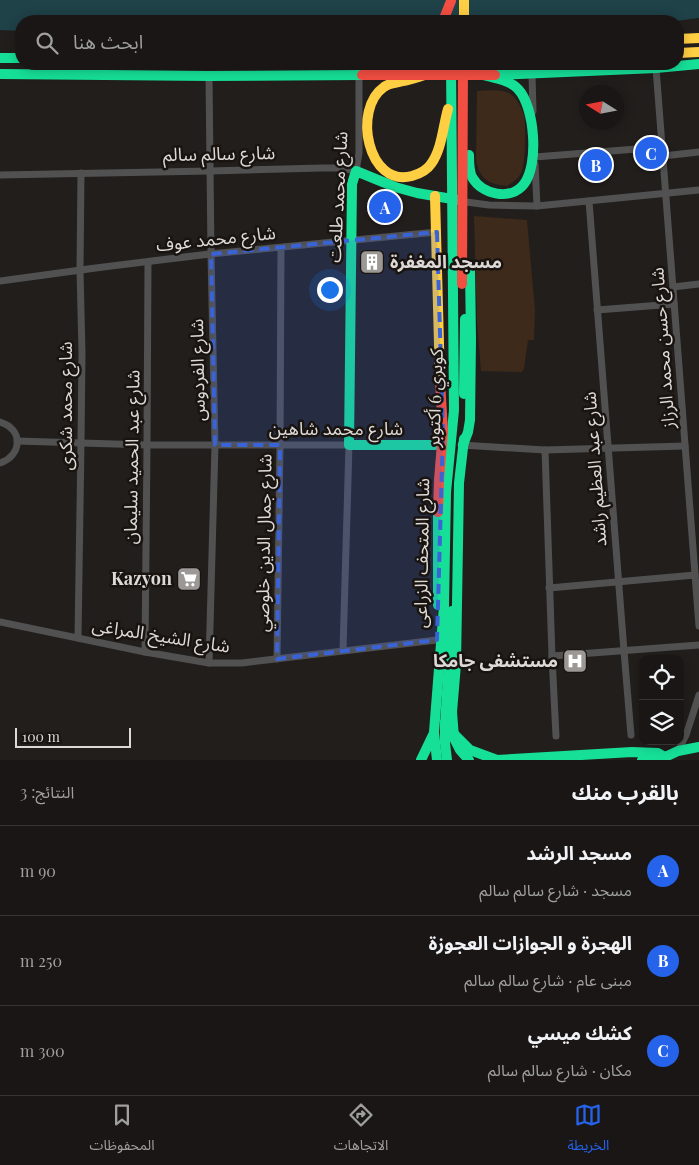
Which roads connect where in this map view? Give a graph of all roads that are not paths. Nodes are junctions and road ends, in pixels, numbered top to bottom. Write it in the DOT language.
graph roads {
  1 [pos="451,0"];
  2 [pos="464,2"];
  3 [pos="445,15"];
  4 [pos="451,15"];
  5 [pos="464,15"];
  6 [pos="470,15"];
  7 [pos="699,38"];
  8 [pos="684,39"];
  9 [pos="699,52"];
  10 [pos="684,53"];
  11 [pos="0,58"];
  12 [pos="15,58"];
  13 [pos="699,64"];
  14 [pos="684,65"];
  15 [pos="453,70"];
  16 [pos="462,70"];
  17 [pos="615,70"];
  18 [pos="656,70"];
  19 [pos="0,74"];
  20 [pos="532,74"];
  21 [pos="425,75"];
  22 [pos="483,75"];
  23 [pos="209,76"];
  24 [pos="359,76"];
  25 [pos="457,97"];
  26 [pos="452,122"];
  27 [pos="462,140"];
  28 [pos="662,147"];
  29 [pos="699,152"];
  30 [pos="663,156"];
  31 [pos="533,162"];
  32 [pos="210,171"];
  33 [pos="356,171"];
  34 [pos="81,173"];
  35 [pos="0,175"];
  36 [pos="699,190"];
  37 [pos="666,193"];
  38 [pos="435,196"];
  39 [pos="589,201"];
  40 [pos="466,202"];
  41 [pos="537,206"];
  42 [pos="436,232"];
  43 [pos="351,241"];
  44 [pos="281,248"];
  45 [pos="211,254"];
  46 [pos="148,262"];
  47 [pos="80,270"];
  48 [pos="0,281"];
  49 [pos="699,284"];
  50 [pos="673,286"];
  51 [pos="674,304"];
  52 [pos="597,310"];
  53 [pos="0,422"];
  54 [pos="443,431"];
  55 [pos="17,441"];
  56 [pos="81,443"];
  57 [pos="442,444"];
  58 [pos="147,445"];
  59 [pos="349,445"];
  60 [pos="463,445"];
  61 [pos="215,446"];
  62 [pos="280,446"];
  63 [pos="685,446"];
  64 [pos="608,447"];
  65 [pos="545,450"];
  66 [pos="0,463"];
  67 [pos="696,553"];
  68 [pos="695,575"];
  69 [pos="618,583"];
  70 [pos="550,588"];
  71 [pos="699,615"];
  72 [pos="0,622"];
  73 [pos="699,626"];
  74 [pos="78,638"];
  75 [pos="437,640"];
  76 [pos="699,645"];
  77 [pos="344,650"];
  78 [pos="624,651"];
  79 [pos="144,652"];
  80 [pos="552,656"];
  81 [pos="277,659"];
  82 [pos="209,663"];
  83 [pos="699,695"];
  84 [pos="434,709"];
  85 [pos="452,712"];
  86 [pos="445,722"];
  87 [pos="434,732"];
  88 [pos="631,735"];
  89 [pos="556,736"];
  90 [pos="699,747"];
  91 [pos="678,752"];
  92 [pos="665,757"];
  93 [pos="421,760"];
  94 [pos="428,760"];
  95 [pos="436,760"];
  96 [pos="447,760"];
  97 [pos="469,760"];
  98 [pos="642,760"];
  1 -- 3 [label="main road"];
  1 -- 4 [label="main road"];
  2 -- 5 [label="main road"];
  2 -- 6 [label="main road"];
  7 -- 8 [label="main road"];
  9 -- 10 [label="main road"];
  11 -- 12 [label="main road"];
  13 -- 14 [label="main road"];
  15 -- 25 [label="main road, كوبري 6 أكتوبر"];
  16 -- 25 [label="main road, كوبري 6 أكتوبر"];
  17 -- 20 [label="main road"];
  18 -- 28 [label="street, شارع حسن محمد الرزاز"];
  19 -- 23 [label="main road"];
  20 -- 22 [label="main road"];
  20 -- 31 [label="street"];
  21 -- 22 [label="main road"];
  21 -- 24 [label="main road"];
  21 -- 25 [label="main road"];
  22 -- 31 [label="main road"];
  23 -- 24 [label="main road"];
  23 -- 32 [label="street, شارع الفردوس"];
  24 -- 33 [label="street, شارع محمد طلعت"];
  25 -- 26 [label="main road, كوبري 6 أكتوبر"];
  25 -- 27 [label="main road, كوبري 6 أكتوبر"];
  25 -- 31 [label="main road"];
  26 -- 54 [label="main road"];
  26 -- 87 [label="main road, كوبري 6 أكتوبر"];
  27 -- 60 [label="main road"];
  27 -- 86 [label="main road, كوبري 6 أكتوبر"];
  28 -- 30 [label="street, شارع حسن محمد الرزاز"];
  28 -- 31 [label="street"];
  29 -- 30 [label="street"];
  30 -- 37 [label="street, شارع حسن محمد الرزاز"];
  31 -- 41 [label="street"];
  32 -- 33 [label="street, شارع سالم سالم"];
  32 -- 34 [label="street, شارع سالم سالم"];
  32 -- 45 [label="street, شارع الفردوس"];
  33 -- 38 [label="main road, شارع سالم سالم"];
  33 -- 43 [label="main road, شارع محمد طلعت"];
  34 -- 35 [label="street, شارع سالم سالم"];
  34 -- 47 [label="street, شارع محمد شكرى"];
  36 -- 37 [label="street"];
  37 -- 39 [label="street"];
  37 -- 50 [label="street, شارع حسن محمد الرزاز"];
  38 -- 40 [label="main road, شارع سالم سالم"];
  38 -- 42 [label="main road, شارع المتحف الزراعى"];
  39 -- 41 [label="street"];
  39 -- 52 [label="street, شارع عبد العظيم راشد"];
  40 -- 41 [label="street"];
  40 -- 60 [label="main road, شارع المتحف الزراعى"];
  42 -- 43 [label="street, شارع محمد عوف"];
  42 -- 54 [label="main road, شارع المتحف الزراعى"];
  43 -- 44 [label="street, شارع محمد عوف"];
  43 -- 59 [label="main road, شارع محمد طلعت"];
  44 -- 45 [label="street, شارع محمد عوف"];
  44 -- 62 [label="street, شارع جمال الدين خلوصي"];
  45 -- 46 [label="street, شارع محمد عوف"];
  45 -- 61 [label="street, شارع الفردوس"];
  46 -- 47 [label="street, شارع محمد عوف"];
  46 -- 58 [label="street, شارع عبد الحميد سليمان"];
  47 -- 48 [label="street, شارع محمد عوف"];
  47 -- 56 [label="street, شارع محمد شكرى"];
  49 -- 50 [label="street"];
  50 -- 51 [label="street, شارع حسن محمد الرزاز"];
  51 -- 52 [label="street"];
  51 -- 63 [label="street, شارع حسن محمد الرزاز"];
  52 -- 64 [label="street, شارع عبد العظيم راشد"];
  53 -- 55 [label="street"];
  54 -- 57 [label="main road, شارع المتحف الزراعى"];
  55 -- 56 [label="street, شارع محمد شاهين"];
  55 -- 66 [label="street"];
  56 -- 58 [label="street, شارع محمد شاهين"];
  56 -- 74 [label="street, شارع محمد شكرى"];
  57 -- 59 [label="main road, شارع محمد شاهين"];
  57 -- 60 [label="street, شارع محمد شاهين"];
  57 -- 75 [label="main road, شارع المتحف الزراعى"];
  58 -- 61 [label="street, شارع محمد شاهين"];
  58 -- 79 [label="street, شارع عبد الحميد سليمان"];
  59 -- 62 [label="street, شارع محمد شاهين"];
  59 -- 77 [label="street, شارع محمد طلعت"];
  60 -- 65 [label="street, شارع محمد شاهين"];
  60 -- 85 [label="main road, شارع المتحف الزراعى"];
  61 -- 62 [label="street, شارع محمد شاهين"];
  61 -- 82 [label="street, شارع الفردوس"];
  62 -- 81 [label="street, شارع جمال الدين خلوصي"];
  63 -- 64 [label="street, شارع محمد شاهين"];
  63 -- 67 [label="street, شارع حسن محمد الرزاز"];
  64 -- 65 [label="street, شارع محمد شاهين"];
  64 -- 69 [label="street, شارع عبد العظيم راشد"];
  65 -- 70 [label="street"];
  67 -- 68 [label="street, شارع حسن محمد الرزاز"];
  68 -- 69 [label="street"];
  68 -- 71 [label="street, شارع حسن محمد الرزاز"];
  69 -- 70 [label="street"];
  69 -- 78 [label="street, شارع عبد العظيم راشد"];
  70 -- 80 [label="street"];
  71 -- 73 [label="street, شارع حسن محمد الرزاز"];
  72 -- 74 [label="street, شارع الشيخ المراغى"];
  74 -- 79 [label="street, شارع الشيخ المراغى"];
  75 -- 77 [label="street, شارع الشيخ المراغى"];
  75 -- 84 [label="main road, شارع المتحف الزراعى"];
  76 -- 78 [label="street"];
  77 -- 81 [label="street, شارع الشيخ المراغى"];
  78 -- 80 [label="street"];
  78 -- 88 [label="street, شارع عبد العظيم راشد"];
  79 -- 82 [label="street, شارع الشيخ المراغى"];
  80 -- 89 [label="street"];
  81 -- 82 [label="street, شارع الشيخ المراغى"];
  83 -- 91 [label="street"];
  84 -- 85 [label="main road"];
  84 -- 94 [label="main road, شارع المتحف الزراعى"];
  85 -- 97 [label="main road, شارع المتحف الزراعى"];
  86 -- 92 [label="main road"];
  86 -- 96 [label="main road, كوبري 6 أكتوبر"];
  87 -- 93 [label="main road"];
  87 -- 95 [label="main road"];
  90 -- 91 [label="main road"];
  91 -- 92 [label="main road"];
  92 -- 98 [label="main road"];
}
